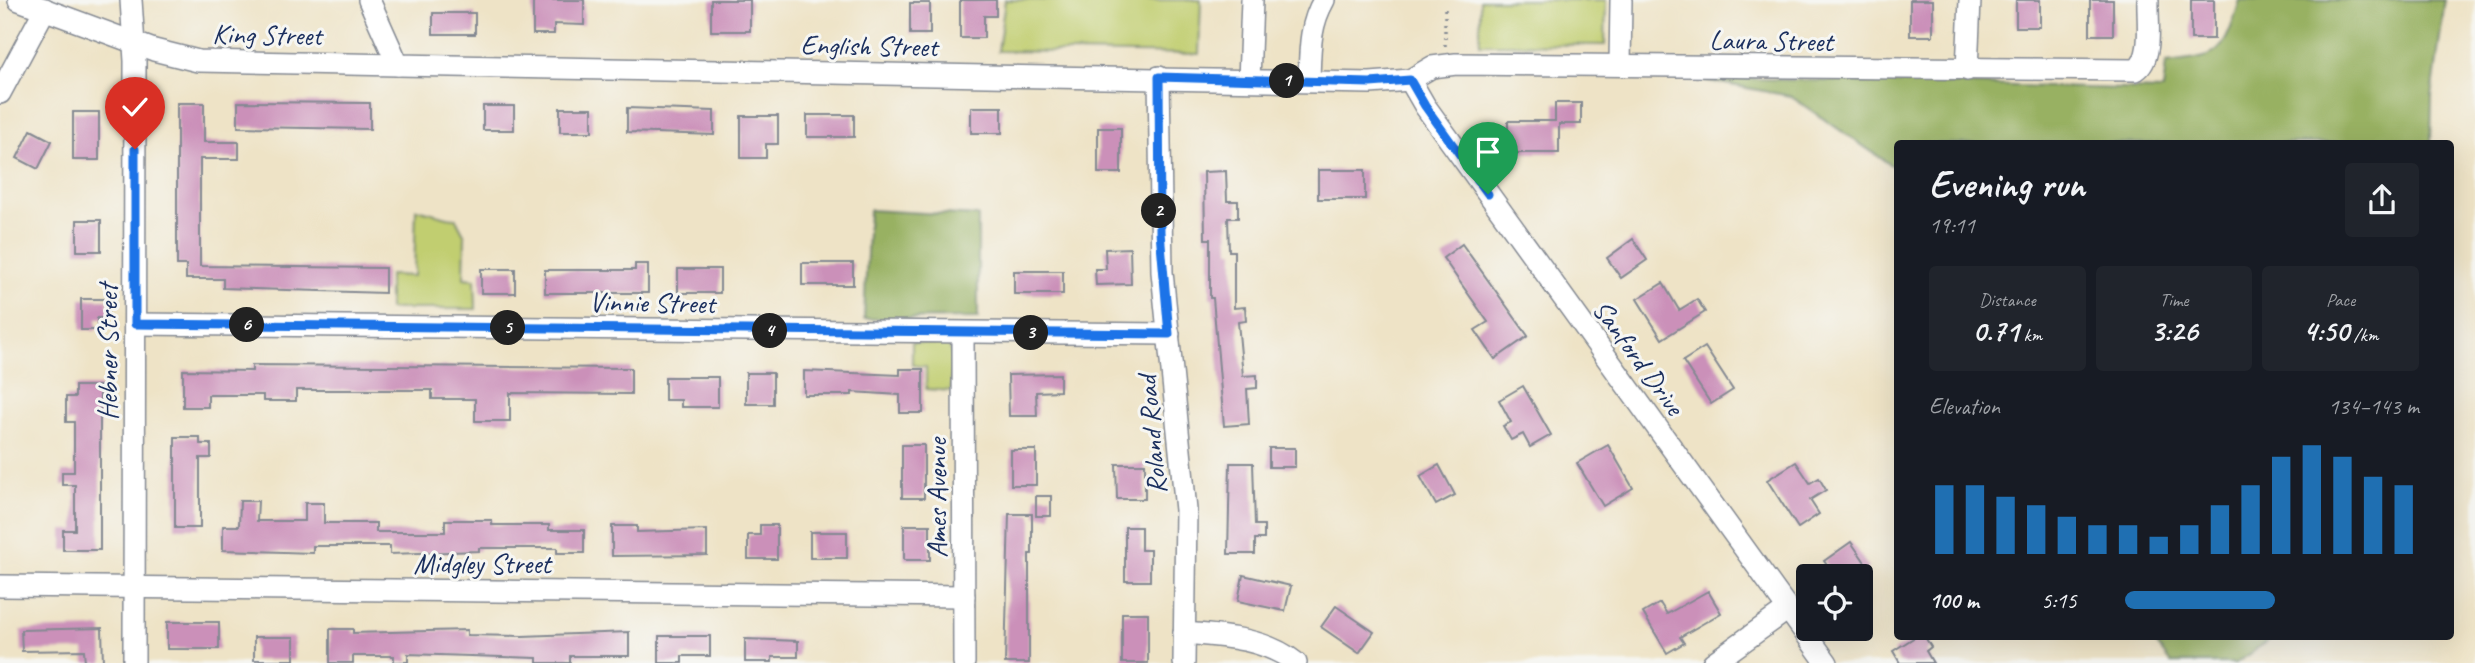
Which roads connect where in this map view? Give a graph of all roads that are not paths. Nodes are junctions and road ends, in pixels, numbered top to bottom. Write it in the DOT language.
graph roads {
  1 [pos="19,0"];
  2 [pos="131,0"];
  3 [pos="369,0"];
  4 [pos="1252,0"];
  5 [pos="1324,0"];
  6 [pos="1621,0"];
  7 [pos="1970,0"];
  8 [pos="2148,0"];
  9 [pos="46,9"];
  10 [pos="134,42"];
  11 [pos="398,65"];
  12 [pos="1620,65"];
  13 [pos="1967,70"];
  14 [pos="1159,77"];
  15 [pos="1249,80"];
  16 [pos="1410,80"];
  17 [pos="1309,81"];
  18 [pos="0,93"];
  19 [pos="135,324"];
  20 [pos="963,333"];
  21 [pos="1169,334"];
  22 [pos="0,586"];
  23 [pos="134,588"];
  24 [pos="964,596"];
  25 [pos="1788,609"];
  26 [pos="1184,633"];
  27 [pos="134,663"];
  28 [pos="964,663"];
  29 [pos="1184,663"];
  30 [pos="1296,663"];
  31 [pos="1713,663"];
  32 [pos="1827,663"];
  1 -- 9 [label="street, King Street"];
  2 -- 10 [label="street, Hebner Street"];
  3 -- 11 [label="street"];
  4 -- 15 [label="street"];
  5 -- 17 [label="street"];
  6 -- 12 [label="street"];
  7 -- 13 [label="street"];
  8 -- 13 [label="street, Laura Street"];
  9 -- 10 [label="street, King Street"];
  9 -- 18 [label="street"];
  10 -- 11 [label="street, King Street"];
  10 -- 19 [label="street, Hebner Street"];
  11 -- 14 [label="street, English Street"];
  12 -- 13 [label="street, Laura Street"];
  12 -- 16 [label="street, Laura Street"];
  14 -- 15 [label="street, English Street"];
  14 -- 21 [label="street, Roland Road"];
  15 -- 17 [label="street, English Street"];
  16 -- 17 [label="street, English Street"];
  16 -- 25 [label="street, Sanford Drive"];
  19 -- 20 [label="street, Vinnie Street"];
  19 -- 23 [label="street, Hebner Street"];
  20 -- 21 [label="street, Vinnie Street"];
  20 -- 24 [label="street, Ames Avenue"];
  21 -- 26 [label="street, Roland Road"];
  22 -- 23 [label="street, Midgley Street"];
  23 -- 24 [label="street, Midgley Street"];
  23 -- 27 [label="street, Hebner Street"];
  24 -- 28 [label="street, Ames Avenue"];
  25 -- 31 [label="street"];
  25 -- 32 [label="street, Sanford Drive"];
  26 -- 29 [label="street, Roland Road"];
  26 -- 30 [label="street"];
}
